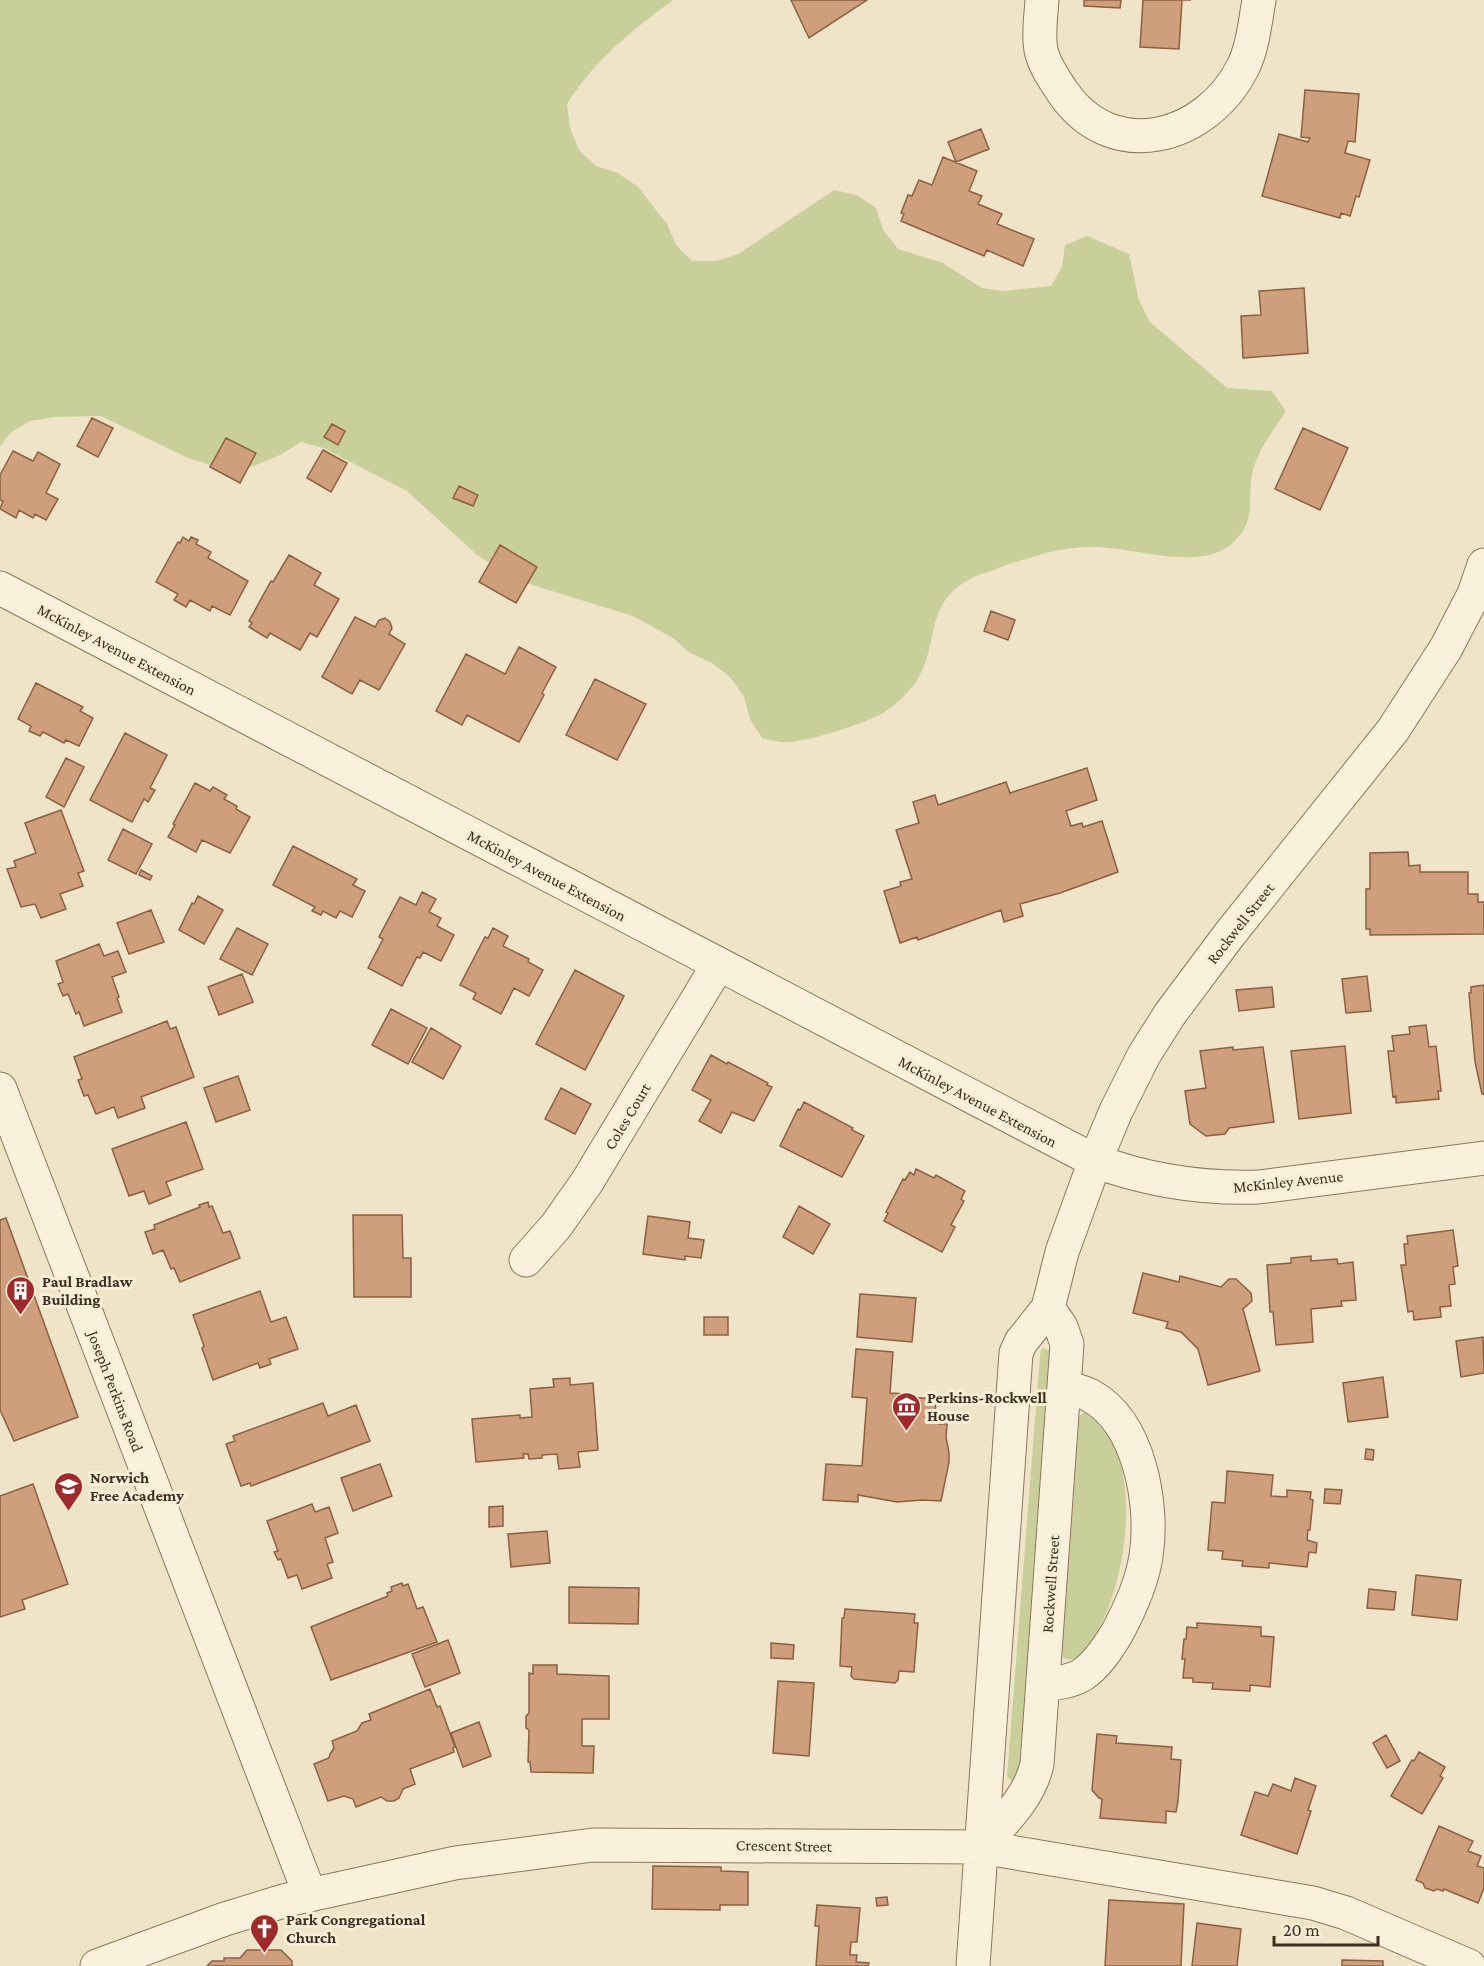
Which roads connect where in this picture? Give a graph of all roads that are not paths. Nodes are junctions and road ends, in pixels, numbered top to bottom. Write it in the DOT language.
graph roads {
  1 [pos="1042,0"];
  2 [pos="1259,0"];
  3 [pos="1484,565"];
  4 [pos="0,588"];
  5 [pos="718,965"];
  6 [pos="0,1089"];
  7 [pos="1484,1158"];
  8 [pos="1095,1161"];
  9 [pos="526,1260"];
  10 [pos="1048,1308"];
  11 [pos="1065,1388"];
  12 [pos="1043,1685"];
  13 [pos="981,1847"];
  14 [pos="310,1895"];
  15 [pos="97,1966"];
  16 [pos="973,1966"];
  17 [pos="1469,1966"];
  1 -- 2 [label="street"];
  3 -- 8 [label="street, Rockwell Street"];
  4 -- 5 [label="street, McKinley Avenue Extension"];
  5 -- 8 [label="street, McKinley Avenue Extension"];
  5 -- 9 [label="street, Coles Court"];
  6 -- 14 [label="street, Joseph Perkins Road"];
  7 -- 8 [label="street, McKinley Avenue"];
  8 -- 10 [label="street, Rockwell Street"];
  10 -- 11 [label="street, Rockwell Street"];
  10 -- 13 [label="street, Rockwell Street"];
  11 -- 12 [label="street, Rockwell Street"];
  11 -- 12 [label="street"];
  12 -- 13 [label="street, Rockwell Street"];
  13 -- 14 [label="street, Crescent Street"];
  13 -- 16 [label="street, Rockwell Street"];
  13 -- 17 [label="street, Crescent Street"];
  14 -- 15 [label="street, Crescent Street"];
}
